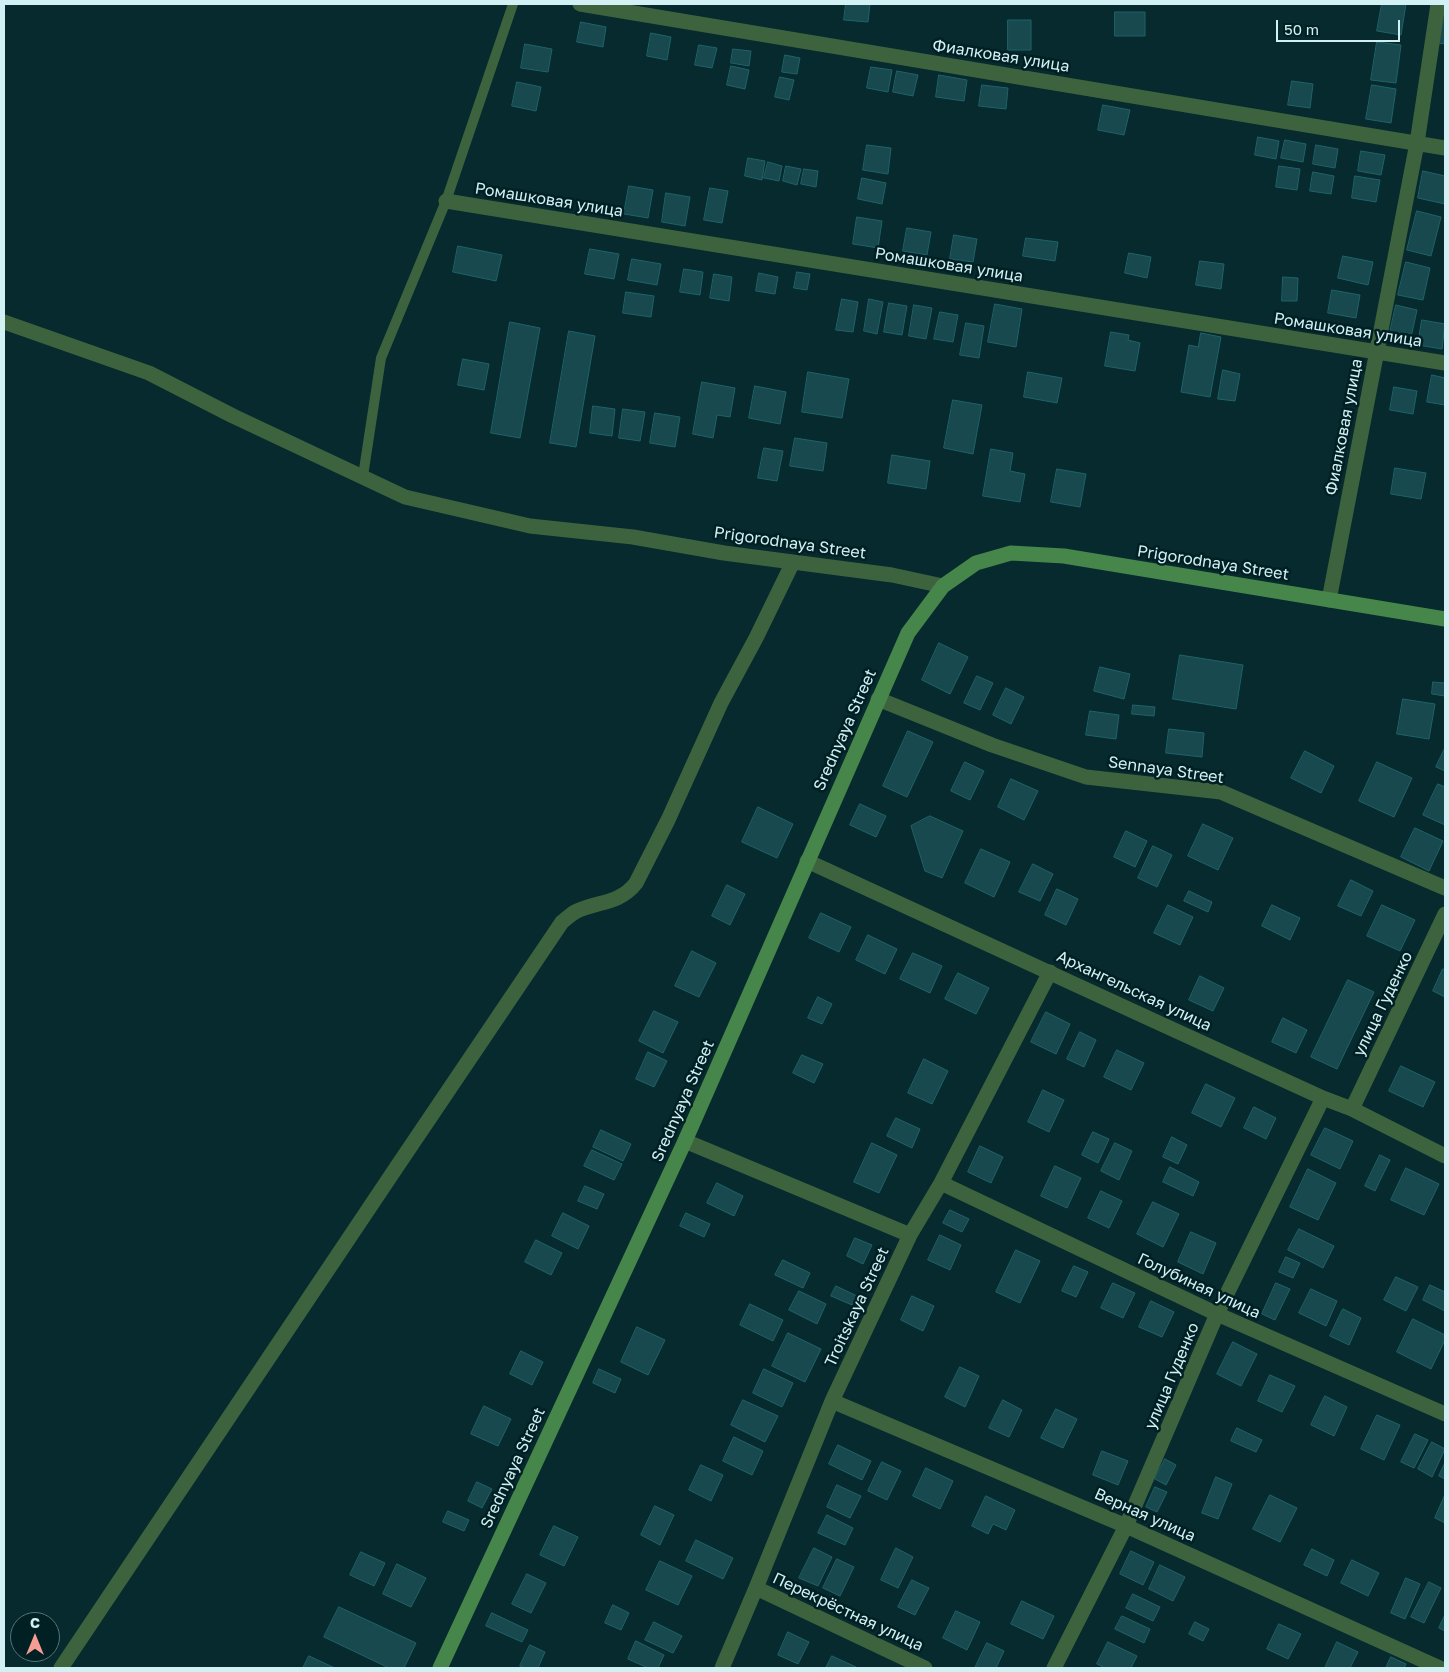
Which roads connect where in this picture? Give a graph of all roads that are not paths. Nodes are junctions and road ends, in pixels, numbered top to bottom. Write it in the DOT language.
graph roads {
  1 [pos="513,4"];
  2 [pos="580,4"];
  3 [pos="1438,4"];
  4 [pos="1417,143"];
  5 [pos="1445,148"];
  6 [pos="446,200"];
  7 [pos="4,322"];
  8 [pos="1376,352"];
  9 [pos="1445,363"];
  10 [pos="363,476"];
  11 [pos="793,562"];
  12 [pos="976,563"];
  13 [pos="943,586"];
  14 [pos="1329,600"];
  15 [pos="1445,619"];
  16 [pos="878,699"];
  17 [pos="807,861"];
  18 [pos="1445,888"];
  19 [pos="1445,914"];
  20 [pos="1050,972"];
  21 [pos="1323,1098"];
  22 [pos="1352,1109"];
  23 [pos="685,1141"];
  24 [pos="1445,1156"];
  25 [pos="941,1183"];
  26 [pos="910,1235"];
  27 [pos="1217,1314"];
  28 [pos="832,1401"];
  29 [pos="1445,1414"];
  30 [pos="1126,1526"];
  31 [pos="756,1588"];
  32 [pos="61,1668"];
  33 [pos="440,1668"];
  34 [pos="722,1668"];
  35 [pos="925,1668"];
  36 [pos="1054,1668"];
  37 [pos="1440,1668"];
  1 -- 6 [label="lane"];
  2 -- 4 [label="street, Фиалковая улица"];
  3 -- 4 [label="street, Фиалковая улица"];
  4 -- 5 [label="street, Фиалковая улица"];
  4 -- 8 [label="street, Фиалковая улица"];
  6 -- 8 [label="street, Ромашковая улица"];
  6 -- 10 [label="lane"];
  7 -- 10 [label="street, Prigorodnaya Street"];
  8 -- 9 [label="street, Ромашковая улица"];
  8 -- 14 [label="street, Фиалковая улица"];
  10 -- 11 [label="street, Prigorodnaya Street"];
  11 -- 13 [label="street, Prigorodnaya Street"];
  11 -- 32 [label="street"];
  12 -- 13 [label="street, Srednyaya Street"];
  12 -- 14 [label="street, Prigorodnaya Street"];
  13 -- 16 [label="street, Srednyaya Street"];
  14 -- 15 [label="street, Prigorodnaya Street"];
  16 -- 17 [label="street, Srednyaya Street"];
  16 -- 18 [label="street, Sennaya Street"];
  17 -- 20 [label="street, Архангельская улица"];
  17 -- 23 [label="street, Srednyaya Street"];
  19 -- 22 [label="street, улица Гуденко"];
  20 -- 21 [label="street, Архангельская улица"];
  20 -- 25 [label="street, Troitskaya Street"];
  21 -- 22 [label="street, Архангельская улица"];
  21 -- 27 [label="street, улица Гуденко"];
  22 -- 24 [label="street, Архангельская улица"];
  23 -- 26 [label="street"];
  23 -- 33 [label="street, Srednyaya Street"];
  25 -- 26 [label="street, Troitskaya Street"];
  25 -- 27 [label="street, Голубиная улица"];
  26 -- 28 [label="street, Troitskaya Street"];
  27 -- 29 [label="street, Голубиная улица"];
  27 -- 30 [label="street, улица Гуденко"];
  28 -- 30 [label="street, Верная улица"];
  28 -- 31 [label="street, Troitskaya Street"];
  30 -- 36 [label="street, улица Гуденко"];
  30 -- 37 [label="street, Верная улица"];
  31 -- 34 [label="street, Troitskaya Street"];
  31 -- 35 [label="street, Перекрёстная улица"];
}
